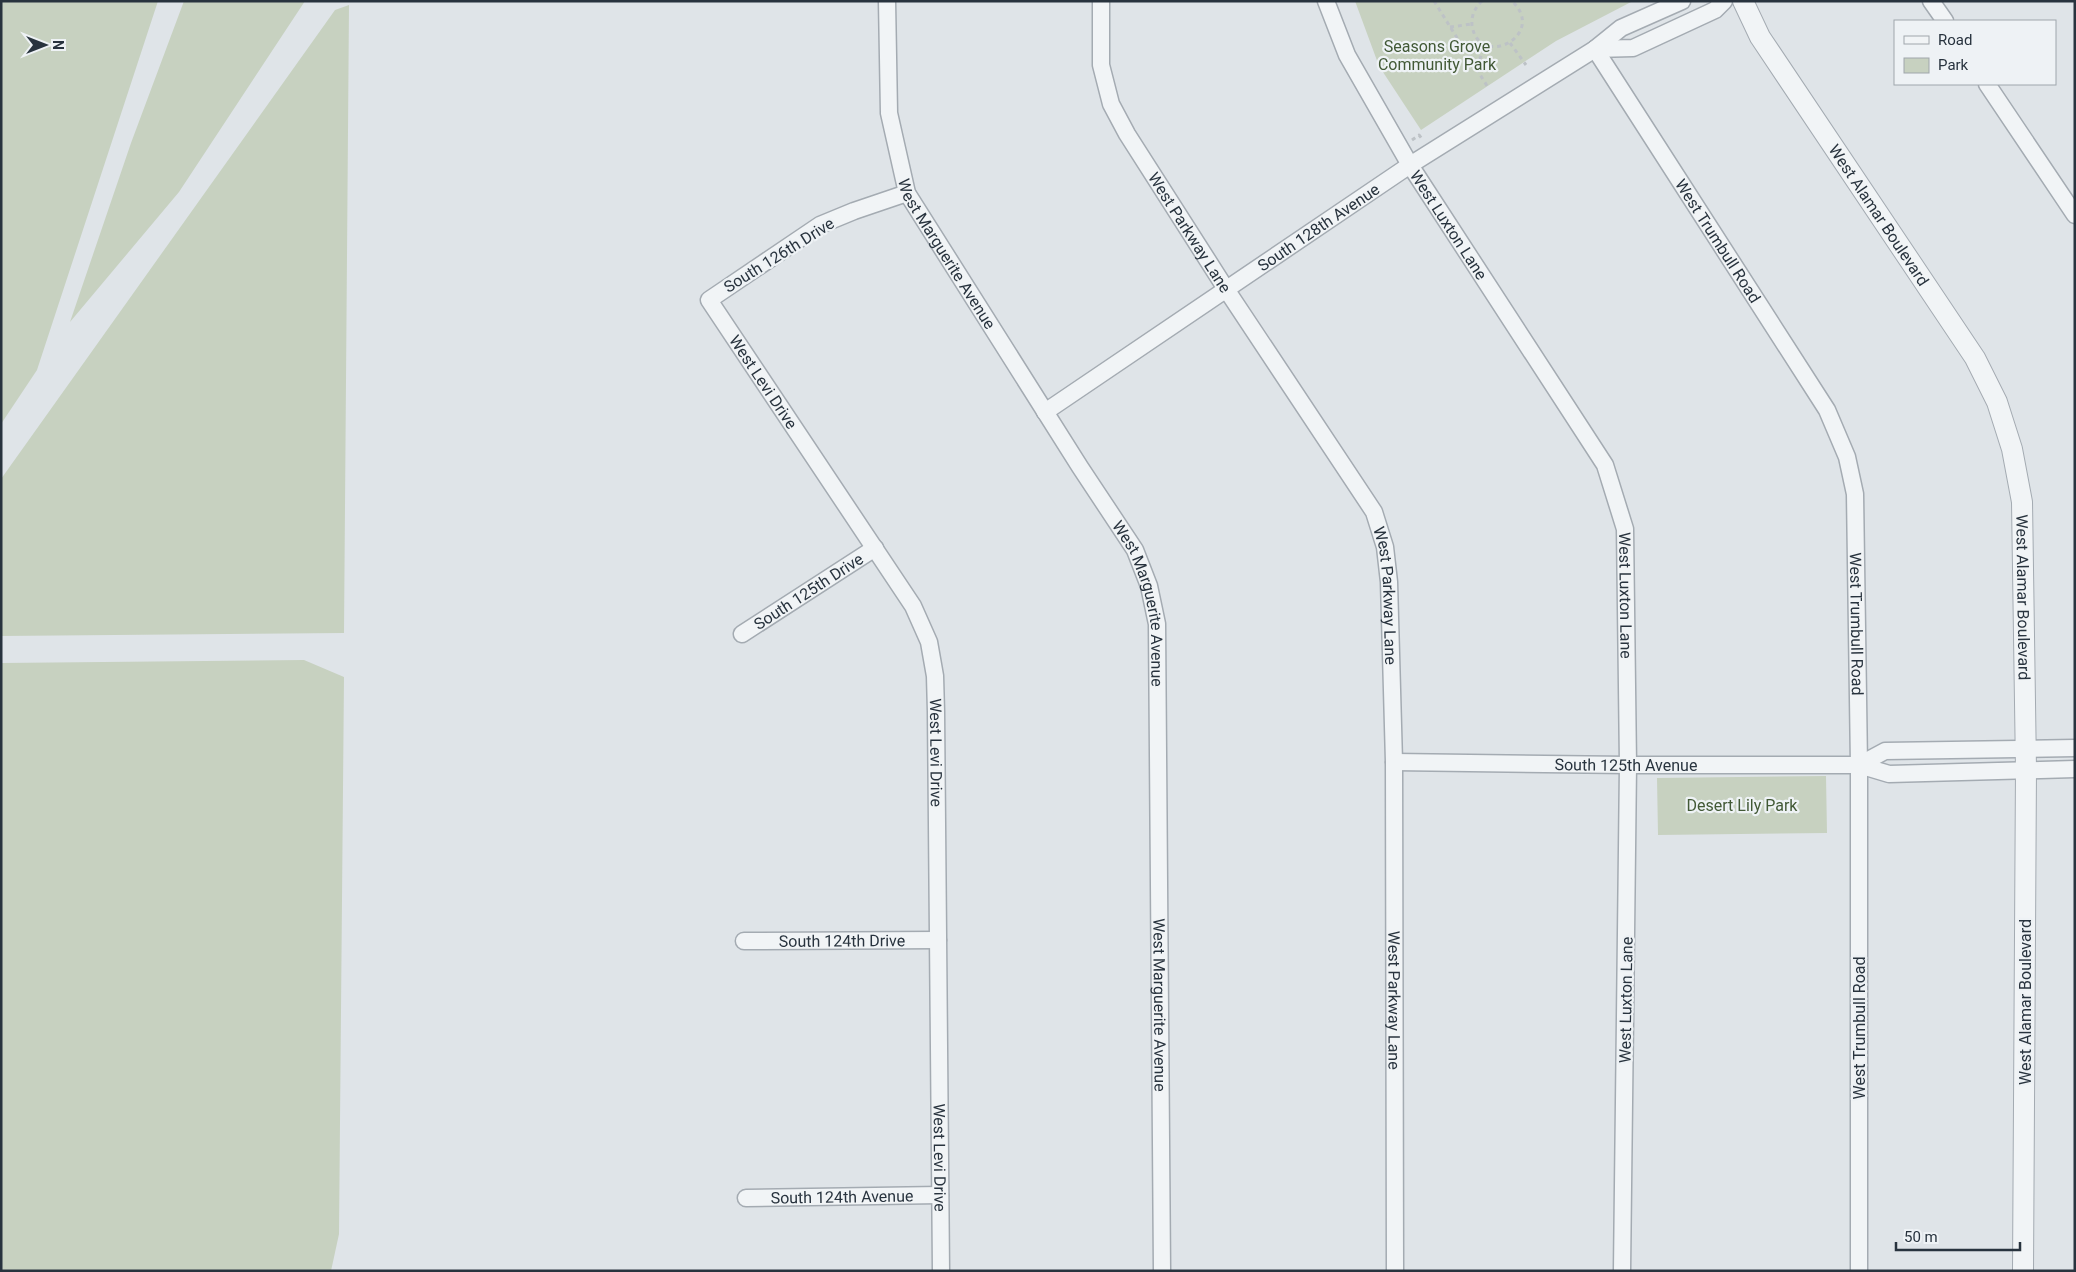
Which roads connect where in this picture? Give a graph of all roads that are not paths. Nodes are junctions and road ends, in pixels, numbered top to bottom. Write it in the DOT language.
graph roads {
  1 [pos="887,1"];
  2 [pos="1101,1"];
  3 [pos="1326,1"];
  4 [pos="1682,1"];
  5 [pos="1724,1"];
  6 [pos="1743,1"];
  7 [pos="1932,1"];
  8 [pos="1944,20"];
  9 [pos="1595,49"];
  10 [pos="1988,85"];
  11 [pos="1410,165"];
  12 [pos="907,193"];
  13 [pos="2075,215"];
  14 [pos="1226,289"];
  15 [pos="709,300"];
  16 [pos="1045,412"];
  17 [pos="875,548"];
  18 [pos="742,634"];
  19 [pos="2024,748"];
  20 [pos="2075,748"];
  21 [pos="1394,762"];
  22 [pos="1628,765"];
  23 [pos="1859,765"];
  24 [pos="2026,769"];
  25 [pos="2075,769"];
  26 [pos="938,940"];
  27 [pos="744,941"];
  28 [pos="940,1195"];
  29 [pos="746,1198"];
  30 [pos="941,1271"];
  31 [pos="1162,1271"];
  32 [pos="1395,1271"];
  33 [pos="1622,1271"];
  34 [pos="1859,1271"];
  35 [pos="2023,1271"];
  1 -- 12 [label="street, West Marguerite Avenue"];
  2 -- 14 [label="street, West Parkway Lane"];
  3 -- 11 [label="street, West Luxton Lane"];
  4 -- 9 [label="street, South 128th Avenue"];
  5 -- 9 [label="street"];
  6 -- 19 [label="street, West Alamar Boulevard"];
  7 -- 8 [label="street"];
  9 -- 11 [label="street, South 128th Avenue"];
  9 -- 23 [label="street, West Trumbull Road"];
  10 -- 13 [label="street"];
  11 -- 14 [label="street, South 128th Avenue"];
  11 -- 22 [label="street, West Luxton Lane"];
  12 -- 15 [label="street, South 126th Drive"];
  12 -- 16 [label="street, West Marguerite Avenue"];
  14 -- 16 [label="street, South 128th Avenue"];
  14 -- 21 [label="street, West Parkway Lane"];
  15 -- 17 [label="street, West Levi Drive"];
  16 -- 31 [label="street, West Marguerite Avenue"];
  17 -- 18 [label="street, South 125th Drive"];
  17 -- 26 [label="street, West Levi Drive"];
  19 -- 20 [label="street, South 125th Avenue"];
  19 -- 23 [label="street, South 125th Avenue"];
  19 -- 24 [label="street, West Alamar Boulevard"];
  21 -- 22 [label="street, South 125th Avenue"];
  21 -- 32 [label="street, West Parkway Lane"];
  22 -- 23 [label="street, South 125th Avenue"];
  22 -- 33 [label="street, West Luxton Lane"];
  23 -- 24 [label="street, South 125th Avenue"];
  23 -- 34 [label="street, West Trumbull Road"];
  24 -- 25 [label="street, South 125th Avenue"];
  24 -- 35 [label="street, West Alamar Boulevard"];
  26 -- 27 [label="street, South 124th Drive"];
  26 -- 28 [label="street, West Levi Drive"];
  28 -- 29 [label="street, South 124th Avenue"];
  28 -- 30 [label="street, West Levi Drive"];
}
